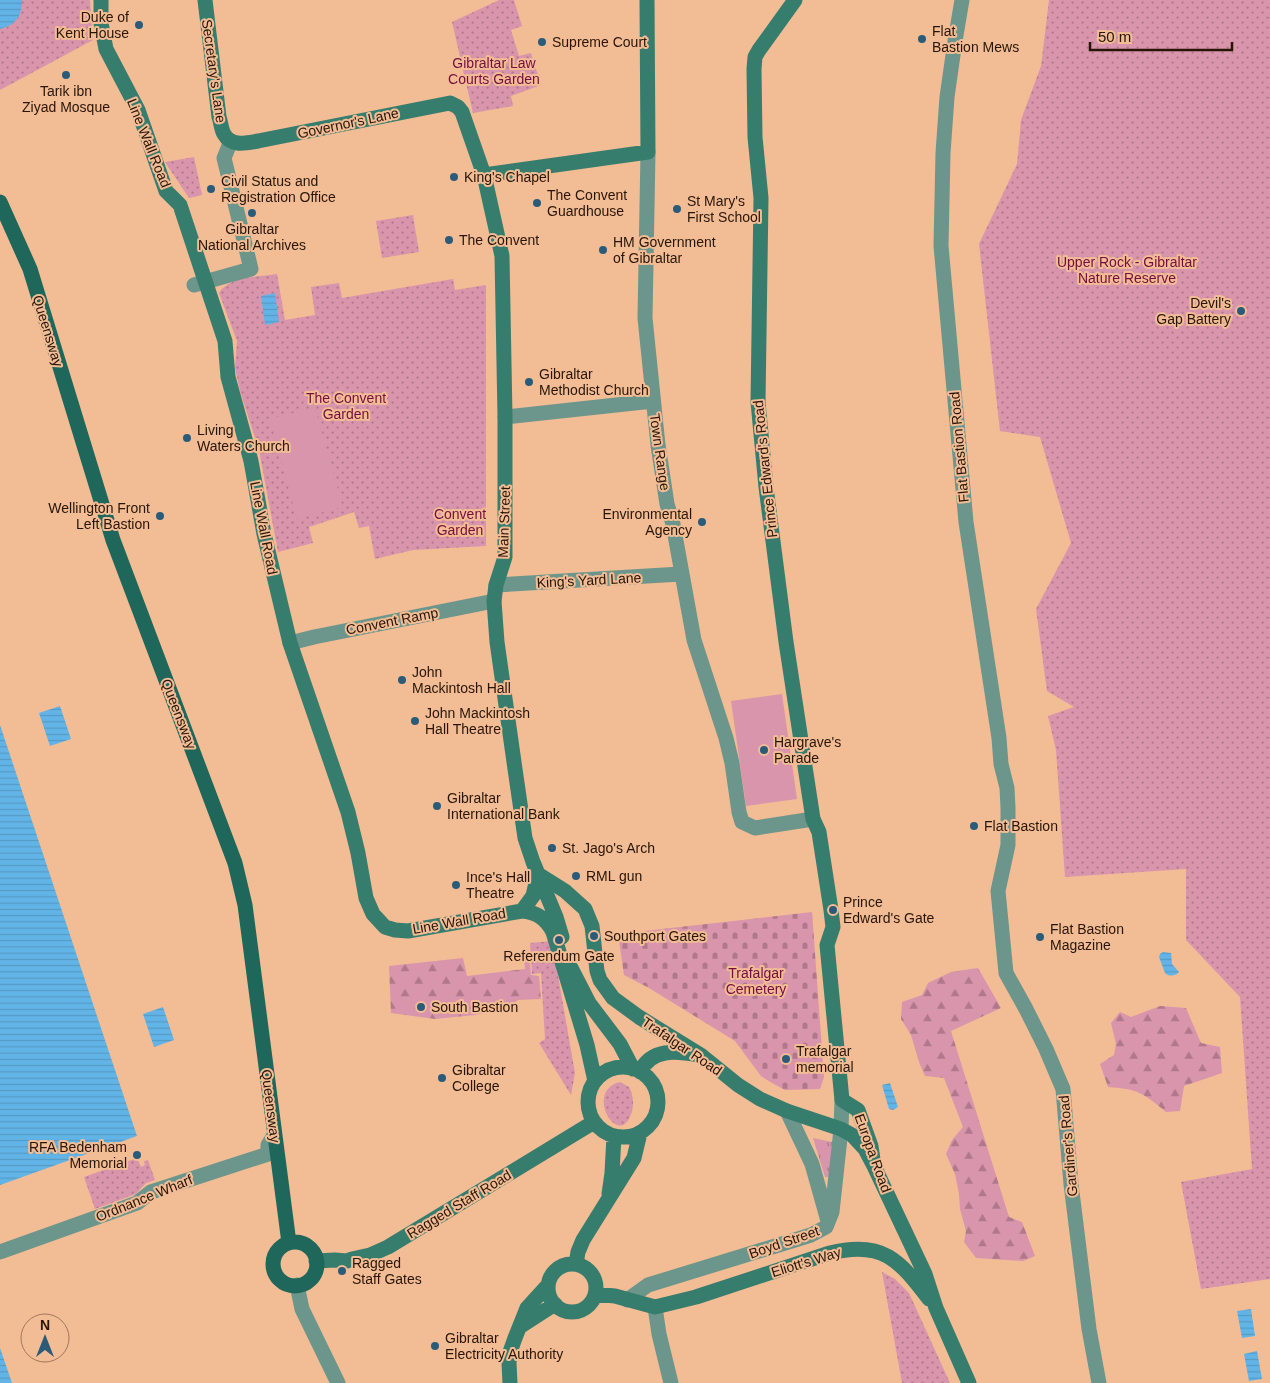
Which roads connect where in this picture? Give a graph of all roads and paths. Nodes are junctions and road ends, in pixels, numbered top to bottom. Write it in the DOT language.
graph roads {
  1 [pos="101,0"];
  2 [pos="205,0"];
  3 [pos="646,0"];
  4 [pos="795,0"];
  5 [pos="962,0"];
  6 [pos="462,112"];
  7 [pos="231,142"];
  8 [pos="648,152"];
  9 [pos="484,175"];
  10 [pos="0,202"];
  11 [pos="200,283"];
  12 [pos="653,401"];
  13 [pos="505,417"];
  14 [pos="682,574"];
  15 [pos="496,585"];
  16 [pos="494,601"];
  17 [pos="290,643"];
  18 [pos="813,819"];
  19 [pos="538,874"];
  20 [pos="998,891"];
  21 [pos="522,911"];
  22 [pos="827,945"];
  23 [pos="702,1056"];
  24 [pos="636,1070"];
  25 [pos="595,1081"];
  26 [pos="842,1100"];
  27 [pos="787,1111"];
  28 [pos="594,1122"];
  29 [pos="841,1129"];
  30 [pos="640,1133"];
  31 [pos="274,1134"];
  32 [pos="614,1136"];
  33 [pos="874,1166"];
  34 [pos="609,1196"];
  35 [pos="829,1222"];
  36 [pos="289,1243"];
  37 [pos="0,1252"];
  38 [pos="316,1261"];
  39 [pos="576,1264"];
  40 [pos="548,1285"];
  41 [pos="297,1286"];
  42 [pos="596,1294"];
  43 [pos="627,1300"];
  44 [pos="555,1304"];
  45 [pos="655,1307"];
  46 [pos="936,1308"];
  47 [pos="521,1326"];
  48 [pos="338,1383"];
  49 [pos="510,1383"];
  50 [pos="671,1383"];
  51 [pos="969,1383"];
  52 [pos="1099,1383"];
  1 -- 11 [label="street, Line Wall Road"];
  2 -- 7 [label="street, Secretary's Lane"];
  3 -- 8 [label="street, Town Range"];
  4 -- 18 [label="street, Prince Edward's Road"];
  5 -- 20 [label="street, Flat Bastion Road"];
  6 -- 7 [label="street, Governor's Lane"];
  6 -- 9 [label="street, Main Street"];
  7 -- 11 [label="street, Secretary's Lane"];
  8 -- 9 [label="street"];
  8 -- 12 [label="street, Town Range"];
  9 -- 13 [label="street, Main Street"];
  10 -- 31 [label="main road, Queensway"];
  11 -- 17 [label="street, Line Wall Road"];
  12 -- 13 [label="street"];
  12 -- 14 [label="street, Town Range"];
  13 -- 15 [label="street, Main Street"];
  14 -- 15 [label="street, King's Yard Lane"];
  14 -- 18 [label="street, Town Range"];
  15 -- 16 [label="street, Main Street"];
  16 -- 17 [label="street, Convent Ramp"];
  16 -- 19 [label="street, Main Street"];
  17 -- 21 [label="street, Line Wall Road"];
  18 -- 22 [label="street, Prince Edward's Road"];
  19 -- 21 [label="street, Line Wall Road"];
  19 -- 23 [label="street, Trafalgar Road"];
  19 -- 24 [label="street, Main Street"];
  20 -- 52 [label="street, Gardiner's Road"];
  21 -- 25 [label="street, Line Wall Road"];
  22 -- 26 [label="street, Europa Road"];
  23 -- 24 [label="street"];
  23 -- 27 [label="street, Trafalgar Road"];
  24 -- 25 [label="street"];
  24 -- 30 [label="street"];
  25 -- 28 [label="street"];
  26 -- 29 [label="street"];
  26 -- 33 [label="street, Europa Road"];
  27 -- 29 [label="street, Trafalgar Road"];
  27 -- 35 [label="street, Boyd Street"];
  28 -- 32 [label="street"];
  28 -- 38 [label="street, Ragged Staff Road"];
  29 -- 33 [label="street, Trafalgar Road"];
  29 -- 35 [label="street"];
  30 -- 32 [label="street"];
  30 -- 34 [label="street"];
  31 -- 36 [label="main road, Queensway"];
  31 -- 37 [label="street, Ordnance Wharf"];
  32 -- 34 [label="street"];
  33 -- 46 [label="street, Europa Road"];
  34 -- 39 [label="street"];
  35 -- 43 [label="street, Boyd Street"];
  36 -- 38 [label="main road"];
  36 -- 41 [label="main road"];
  38 -- 41 [label="main road"];
  39 -- 40 [label="street"];
  39 -- 42 [label="street"];
  40 -- 44 [label="street"];
  40 -- 47 [label="street"];
  41 -- 48 [label="street"];
  42 -- 43 [label="street"];
  42 -- 44 [label="street"];
  43 -- 45 [label="street"];
  44 -- 47 [label="street"];
  45 -- 46 [label="street, Eliott's Way"];
  45 -- 50 [label="street"];
  46 -- 51 [label="street, Europa Road"];
  47 -- 49 [label="street"];
}
